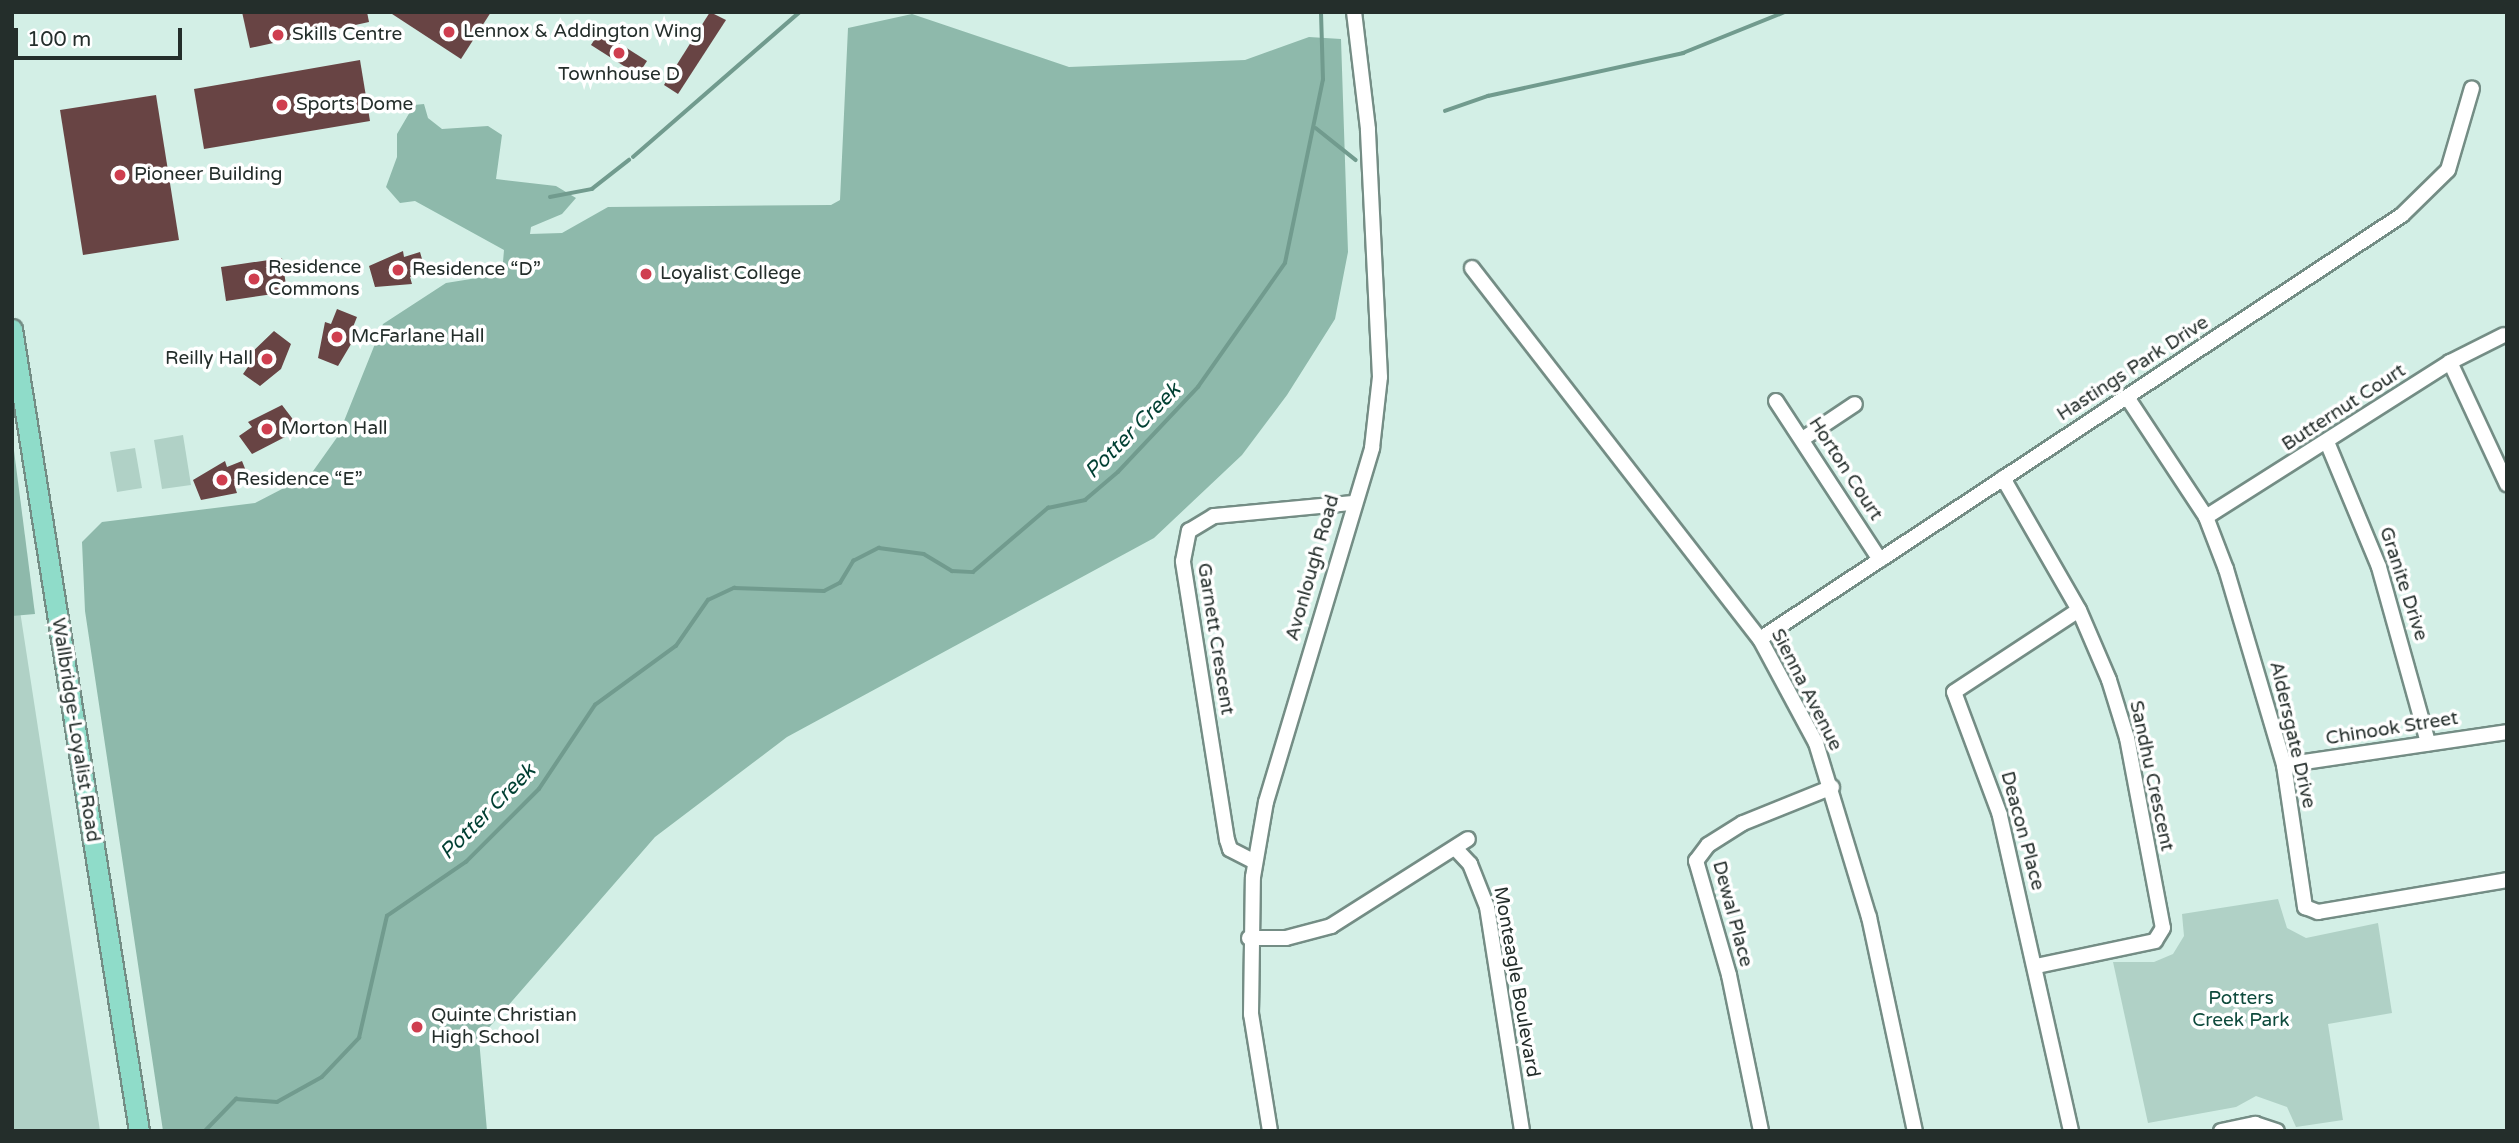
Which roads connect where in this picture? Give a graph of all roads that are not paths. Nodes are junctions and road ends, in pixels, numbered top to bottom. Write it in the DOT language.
graph roads {
  1 [pos="1354,12"];
  2 [pos="2472,88"];
  3 [pos="1472,268"];
  4 [pos="12,329"];
  5 [pos="2504,335"];
  6 [pos="2450,362"];
  7 [pos="2127,397"];
  8 [pos="1776,401"];
  9 [pos="1855,404"];
  10 [pos="1804,438"];
  11 [pos="2327,442"];
  12 [pos="2003,478"];
  13 [pos="2507,484"];
  14 [pos="1352,503"];
  15 [pos="2206,517"];
  16 [pos="1880,560"];
  17 [pos="2079,610"];
  18 [pos="1760,639"];
  19 [pos="2507,732"];
  20 [pos="2428,743"];
  21 [pos="2284,765"];
  22 [pos="1832,788"];
  23 [pos="1468,839"];
  24 [pos="1455,848"];
  25 [pos="1255,862"];
  26 [pos="2507,880"];
  27 [pos="1249,938"];
  28 [pos="2036,966"];
  29 [pos="139,1131"];
  30 [pos="1270,1131"];
  31 [pos="1522,1131"];
  32 [pos="1760,1131"];
  33 [pos="1915,1131"];
  34 [pos="2071,1131"];
  35 [pos="2221,1131"];
  36 [pos="2277,1131"];
  1 -- 14 [label="street, Avonlough Road"];
  2 -- 7 [label="street, Hastings Park Drive"];
  3 -- 18 [label="street, Sienna Avenue"];
  4 -- 29 [label="main road, Wallbridge-Loyalist Road"];
  5 -- 6 [label="street, Butternut Court"];
  6 -- 11 [label="street, Butternut Court"];
  6 -- 13 [label="street"];
  7 -- 12 [label="street, Hastings Park Drive"];
  7 -- 15 [label="street, Aldersgate Drive"];
  8 -- 10 [label="street, Horton Court"];
  9 -- 10 [label="street"];
  10 -- 16 [label="street, Horton Court"];
  11 -- 15 [label="street, Butternut Court"];
  11 -- 20 [label="street, Granite Drive"];
  12 -- 16 [label="street, Hastings Park Drive"];
  12 -- 17 [label="street, Sandhu Crescent"];
  14 -- 25 [label="street, Avonlough Road"];
  14 -- 25 [label="street, Garnett Crescent"];
  15 -- 21 [label="street, Aldersgate Drive"];
  16 -- 18 [label="street, Hastings Park Drive"];
  17 -- 28 [label="street, Deacon Place"];
  17 -- 28 [label="street, Sandhu Crescent"];
  18 -- 22 [label="street, Sienna Avenue"];
  19 -- 20 [label="street, Chinook Street"];
  20 -- 21 [label="street, Chinook Street"];
  21 -- 26 [label="street, Aldersgate Drive"];
  22 -- 32 [label="street, Dewal Place"];
  22 -- 33 [label="street, Sienna Avenue"];
  23 -- 24 [label="street"];
  24 -- 27 [label="street"];
  24 -- 31 [label="street, Monteagle Boulevard"];
  25 -- 27 [label="street, Avonlough Road"];
  27 -- 30 [label="street, Avonlough Road"];
  28 -- 34 [label="street, Deacon Place"];
  35 -- 36 [label="street"];
}
